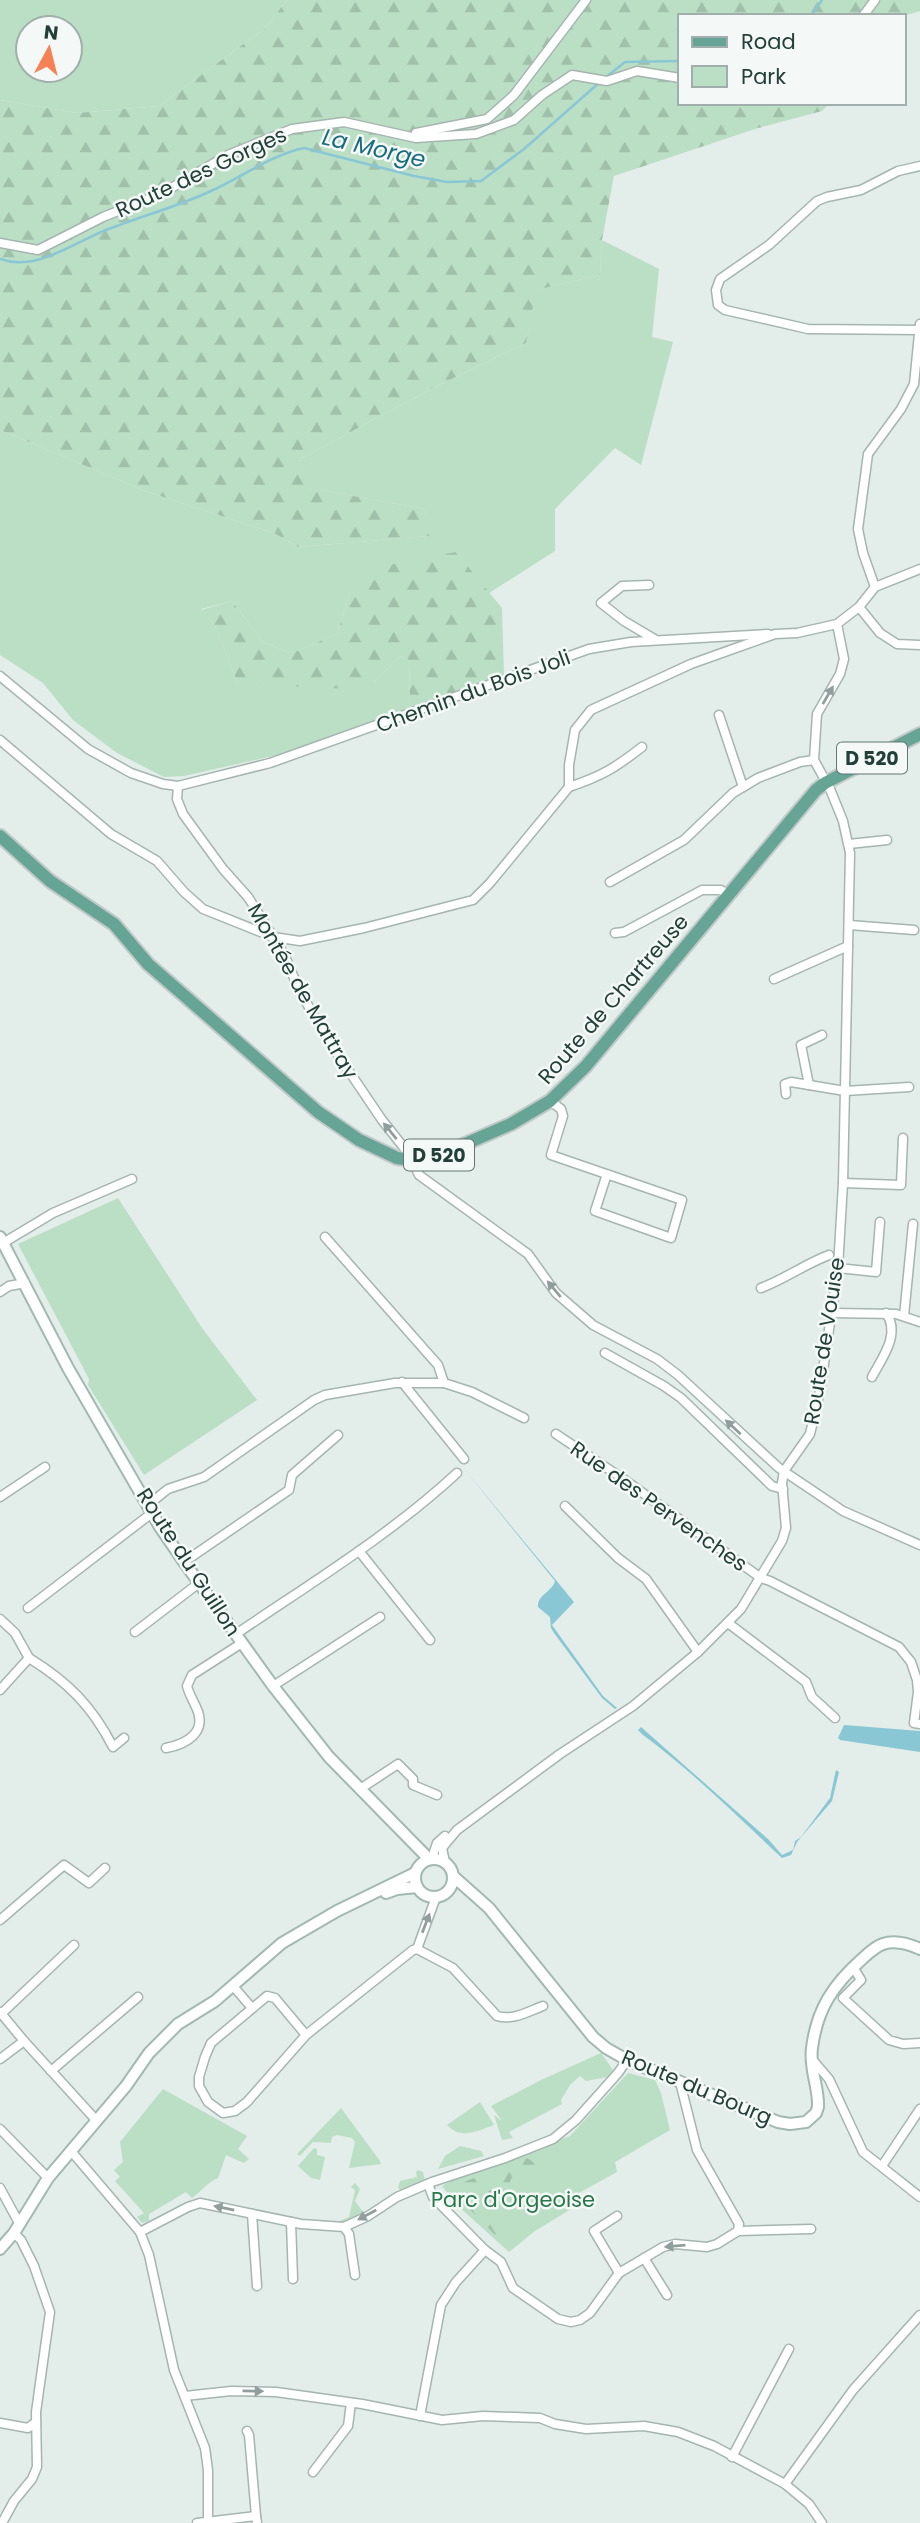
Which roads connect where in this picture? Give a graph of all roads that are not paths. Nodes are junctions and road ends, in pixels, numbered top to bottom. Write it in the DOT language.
graph roads {
  1 [pos="586,0"];
  2 [pos="678,78"];
  3 [pos="410,135"];
  4 [pos="920,166"];
  5 [pos="0,243"];
  6 [pos="920,324"];
  7 [pos="920,330"];
  8 [pos="920,569"];
  9 [pos="649,585"];
  10 [pos="875,587"];
  11 [pos="859,607"];
  12 [pos="837,624"];
  13 [pos="775,634"];
  14 [pos="657,640"];
  15 [pos="920,645"];
  16 [pos="0,676"];
  17 [pos="719,715"];
  18 [pos="920,734"];
  19 [pos="0,740"];
  20 [pos="642,747"];
  21 [pos="814,760"];
  22 [pos="825,783"];
  23 [pos="177,786"];
  24 [pos="569,787"];
  25 [pos="743,787"];
  26 [pos="4,840"];
  27 [pos="887,840"];
  28 [pos="849,844"];
  29 [pos="610,882"];
  30 [pos="729,896"];
  31 [pos="849,925"];
  32 [pos="914,930"];
  33 [pos="615,933"];
  34 [pos="273,937"];
  35 [pos="848,946"];
  36 [pos="774,979"];
  37 [pos="822,1035"];
  38 [pos="809,1084"];
  39 [pos="909,1087"];
  40 [pos="845,1091"];
  41 [pos="786,1094"];
  42 [pos="550,1101"];
  43 [pos="903,1138"];
  44 [pos="412,1160"];
  45 [pos="607,1174"];
  46 [pos="132,1179"];
  47 [pos="843,1183"];
  48 [pos="880,1222"];
  49 [pos="913,1224"];
  50 [pos="325,1237"];
  51 [pos="2,1240"];
  52 [pos="829,1255"];
  53 [pos="838,1268"];
  54 [pos="25,1283"];
  55 [pos="761,1288"];
  56 [pos="0,1292"];
  57 [pos="886,1313"];
  58 [pos="833,1314"];
  59 [pos="904,1316"];
  60 [pos="920,1322"];
  61 [pos="605,1353"];
  62 [pos="872,1377"];
  63 [pos="402,1382"];
  64 [pos="444,1383"];
  65 [pos="524,1418"];
  66 [pos="556,1434"];
  67 [pos="338,1435"];
  68 [pos="464,1459"];
  69 [pos="45,1467"];
  70 [pos="784,1471"];
  71 [pos="457,1474"];
  72 [pos="783,1489"];
  73 [pos="0,1496"];
  74 [pos="565,1506"];
  75 [pos="150,1509"];
  76 [pos="920,1545"];
  77 [pos="359,1551"];
  78 [pos="184,1562"];
  79 [pos="761,1578"];
  80 [pos="199,1583"];
  81 [pos="28,1608"];
  82 [pos="380,1617"];
  83 [pos="0,1619"];
  84 [pos="728,1623"];
  85 [pos="135,1632"];
  86 [pos="239,1638"];
  87 [pos="430,1640"];
  88 [pos="698,1652"];
  89 [pos="29,1658"];
  90 [pos="273,1686"];
  91 [pos="0,1690"];
  92 [pos="835,1718"];
  93 [pos="920,1724"];
  94 [pos="124,1738"];
  95 [pos="166,1748"];
  96 [pos="360,1789"];
  97 [pos="437,1795"];
  98 [pos="395,1824"];
  99 [pos="457,1830"];
  100 [pos="430,1858"];
  101 [pos="445,1862"];
  102 [pos="105,1868"];
  103 [pos="416,1870"];
  104 [pos="453,1876"];
  105 [pos="417,1887"];
  106 [pos="447,1892"];
  107 [pos="436,1897"];
  108 [pos="337,1911"];
  109 [pos="0,1920"];
  110 [pos="515,1942"];
  111 [pos="74,1945"];
  112 [pos="417,1949"];
  113 [pos="920,1949"];
  114 [pos="853,1968"];
  115 [pos="233,1986"];
  116 [pos="138,1997"];
  117 [pos="543,2006"];
  118 [pos="252,2008"];
  119 [pos="1,2013"];
  120 [pos="306,2035"];
  121 [pos="24,2042"];
  122 [pos="920,2043"];
  123 [pos="811,2058"];
  124 [pos="0,2059"];
  125 [pos="626,2060"];
  126 [pos="51,2071"];
  127 [pos="681,2082"];
  128 [pos="920,2109"];
  129 [pos="96,2120"];
  130 [pos="0,2129"];
  131 [pos="71,2151"];
  132 [pos="882,2166"];
  133 [pos="48,2178"];
  134 [pos="428,2184"];
  135 [pos="0,2188"];
  136 [pos="920,2197"];
  137 [pos="252,2214"];
  138 [pos="617,2216"];
  139 [pos="291,2222"];
  140 [pos="344,2227"];
  141 [pos="16,2228"];
  142 [pos="811,2229"];
  143 [pos="738,2231"];
  144 [pos="140,2232"];
  145 [pos="0,2249"];
  146 [pos="485,2250"];
  147 [pos="645,2258"];
  148 [pos="619,2273"];
  149 [pos="355,2275"];
  150 [pos="293,2279"];
  151 [pos="257,2286"];
  152 [pos="667,2295"];
  153 [pos="920,2315"];
  154 [pos="917,2325"];
  155 [pos="789,2349"];
  156 [pos="185,2396"];
  157 [pos="351,2403"];
  158 [pos="420,2416"];
  159 [pos="36,2422"];
  160 [pos="0,2423"];
  161 [pos="28,2428"];
  162 [pos="247,2431"];
  163 [pos="37,2437"];
  164 [pos="732,2457"];
  165 [pos="313,2472"];
  166 [pos="785,2484"];
  167 [pos="256,2520"];
  168 [pos="208,2522"];
  169 [pos="2,2523"];
  170 [pos="197,2523"];
  171 [pos="822,2523"];
  1 -- 3 [label="street"];
  2 -- 3 [label="street, Route des Gorges"];
  3 -- 5 [label="street, Route des Gorges"];
  4 -- 7 [label="street"];
  6 -- 7 [label="street"];
  7 -- 10 [label="street"];
  8 -- 10 [label="street"];
  9 -- 14 [label="street"];
  10 -- 11 [label="street"];
  11 -- 12 [label="street"];
  11 -- 15 [label="street"];
  12 -- 13 [label="street"];
  21 -- 12 [label="street, one-way"];
  13 -- 14 [label="street, Chemin du Bois Joli"];
  13 -- 24 [label="street"];
  14 -- 23 [label="street, Chemin du Bois Joli"];
  16 -- 23 [label="street"];
  17 -- 25 [label="street"];
  18 -- 22 [label="main road, Route de Chartreuse / D 520"];
  19 -- 34 [label="street"];
  20 -- 24 [label="street"];
  21 -- 22 [label="street, Route de Vouise"];
  21 -- 25 [label="street"];
  22 -- 28 [label="street, Route de Vouise"];
  22 -- 30 [label="main road, Route de Chartreuse / D 520"];
  23 -- 34 [label="street, Montée de Mattray"];
  24 -- 34 [label="street"];
  25 -- 29 [label="street"];
  26 -- 44 [label="main road, Route de Chartreuse / D 520"];
  27 -- 28 [label="street"];
  28 -- 31 [label="street, Route de Vouise"];
  30 -- 33 [label="street"];
  30 -- 42 [label="main road, Route de Chartreuse / D 520"];
  31 -- 32 [label="street"];
  31 -- 35 [label="street, Route de Vouise"];
  44 -- 34 [label="street, Montée de Mattray, one-way"];
  35 -- 36 [label="street"];
  35 -- 40 [label="street, Route de Vouise"];
  37 -- 38 [label="street"];
  38 -- 40 [label="street"];
  38 -- 41 [label="street"];
  39 -- 40 [label="street"];
  40 -- 47 [label="street, Route de Vouise"];
  42 -- 44 [label="main road, Route de Chartreuse / D 520"];
  42 -- 45 [label="street"];
  43 -- 47 [label="street"];
  70 -- 44 [label="street, Montée de Mattray, one-way"];
  45 -- 45 [label="street"];
  46 -- 51 [label="street"];
  47 -- 53 [label="street, Route de Vouise"];
  48 -- 53 [label="street"];
  49 -- 59 [label="street"];
  50 -- 64 [label="street"];
  51 -- 54 [label="main road, Route du Guillon"];
  52 -- 55 [label="street"];
  53 -- 58 [label="street, Route de Vouise"];
  54 -- 56 [label="street"];
  54 -- 75 [label="main road, Route du Guillon"];
  57 -- 58 [label="street"];
  57 -- 59 [label="street"];
  57 -- 62 [label="street"];
  58 -- 70 [label="street, Route de Vouise"];
  59 -- 60 [label="street"];
  61 -- 72 [label="street"];
  63 -- 64 [label="street"];
  63 -- 68 [label="street"];
  63 -- 75 [label="street"];
  64 -- 65 [label="street"];
  66 -- 79 [label="street, Rue des Pervenches"];
  67 -- 78 [label="street"];
  69 -- 73 [label="street"];
  70 -- 72 [label="street"];
  70 -- 76 [label="street, Montée de Mattray"];
  71 -- 77 [label="street"];
  72 -- 79 [label="street"];
  74 -- 88 [label="street"];
  75 -- 78 [label="main road, Route du Guillon"];
  75 -- 81 [label="street"];
  77 -- 86 [label="street"];
  77 -- 87 [label="street"];
  78 -- 80 [label="main road, Route du Guillon"];
  79 -- 84 [label="street"];
  79 -- 93 [label="street, Rue des Pervenches"];
  80 -- 85 [label="street"];
  80 -- 86 [label="main road, Route du Guillon"];
  82 -- 90 [label="street"];
  83 -- 89 [label="street"];
  84 -- 88 [label="street"];
  84 -- 92 [label="street"];
  86 -- 90 [label="main road, Route du Guillon"];
  86 -- 95 [label="street"];
  88 -- 99 [label="street"];
  89 -- 91 [label="street"];
  89 -- 94 [label="street"];
  90 -- 96 [label="main road, Route du Guillon"];
  96 -- 97 [label="street"];
  96 -- 98 [label="main road, Route du Guillon"];
  98 -- 100 [label="main road, Route du Guillon"];
  98 -- 103 [label="main road, Route du Guillon"];
  99 -- 100 [label="street"];
  99 -- 101 [label="street"];
  100 -- 101 [label="main road"];
  100 -- 103 [label="main road"];
  101 -- 104 [label="main road"];
  102 -- 109 [label="street"];
  103 -- 105 [label="main road"];
  103 -- 108 [label="main road"];
  104 -- 106 [label="main road"];
  104 -- 110 [label="main road, Route du Bourg"];
  105 -- 107 [label="main road"];
  105 -- 108 [label="main road"];
  106 -- 107 [label="main road"];
  106 -- 110 [label="main road, Route du Bourg"];
  112 -- 107 [label="street, one-way"];
  108 -- 115 [label="main road"];
  110 -- 125 [label="main road, Route du Bourg"];
  111 -- 119 [label="street"];
  112 -- 117 [label="street"];
  112 -- 120 [label="street"];
  113 -- 114 [label="main road, Route du Bourg"];
  114 -- 122 [label="street"];
  114 -- 123 [label="main road, Route du Bourg"];
  115 -- 118 [label="street"];
  115 -- 129 [label="main road"];
  116 -- 126 [label="street"];
  118 -- 120 [label="street"];
  118 -- 120 [label="street"];
  119 -- 121 [label="street"];
  121 -- 124 [label="street"];
  121 -- 126 [label="street"];
  123 -- 127 [label="main road, Route du Bourg"];
  123 -- 132 [label="street"];
  125 -- 127 [label="main road, Route du Bourg"];
  125 -- 134 [label="street"];
  126 -- 129 [label="street"];
  127 -- 143 [label="street"];
  128 -- 132 [label="street"];
  129 -- 131 [label="main road"];
  130 -- 133 [label="street"];
  131 -- 133 [label="main road"];
  131 -- 144 [label="street"];
  132 -- 136 [label="street"];
  133 -- 141 [label="main road"];
  134 -- 140 [label="street, one-way"];
  134 -- 146 [label="street"];
  135 -- 141 [label="street"];
  137 -- 139 [label="street"];
  137 -- 144 [label="street, one-way"];
  137 -- 151 [label="street"];
  138 -- 148 [label="street"];
  139 -- 140 [label="street"];
  139 -- 150 [label="street"];
  140 -- 149 [label="street"];
  141 -- 145 [label="main road"];
  141 -- 159 [label="street"];
  142 -- 143 [label="street"];
  143 -- 147 [label="street, one-way"];
  144 -- 156 [label="street"];
  146 -- 148 [label="street"];
  146 -- 158 [label="street"];
  147 -- 148 [label="street"];
  147 -- 152 [label="street"];
  153 -- 154 [label="street"];
  154 -- 166 [label="street"];
  155 -- 164 [label="street"];
  156 -- 157 [label="street, one-way"];
  156 -- 168 [label="street"];
  157 -- 158 [label="street"];
  157 -- 165 [label="street"];
  158 -- 164 [label="street"];
  159 -- 161 [label="street"];
  159 -- 163 [label="street"];
  160 -- 161 [label="street"];
  161 -- 163 [label="street"];
  162 -- 167 [label="street"];
  163 -- 169 [label="street"];
  164 -- 166 [label="street"];
  166 -- 171 [label="street"];
  167 -- 168 [label="street"];
  168 -- 170 [label="street"];
}
